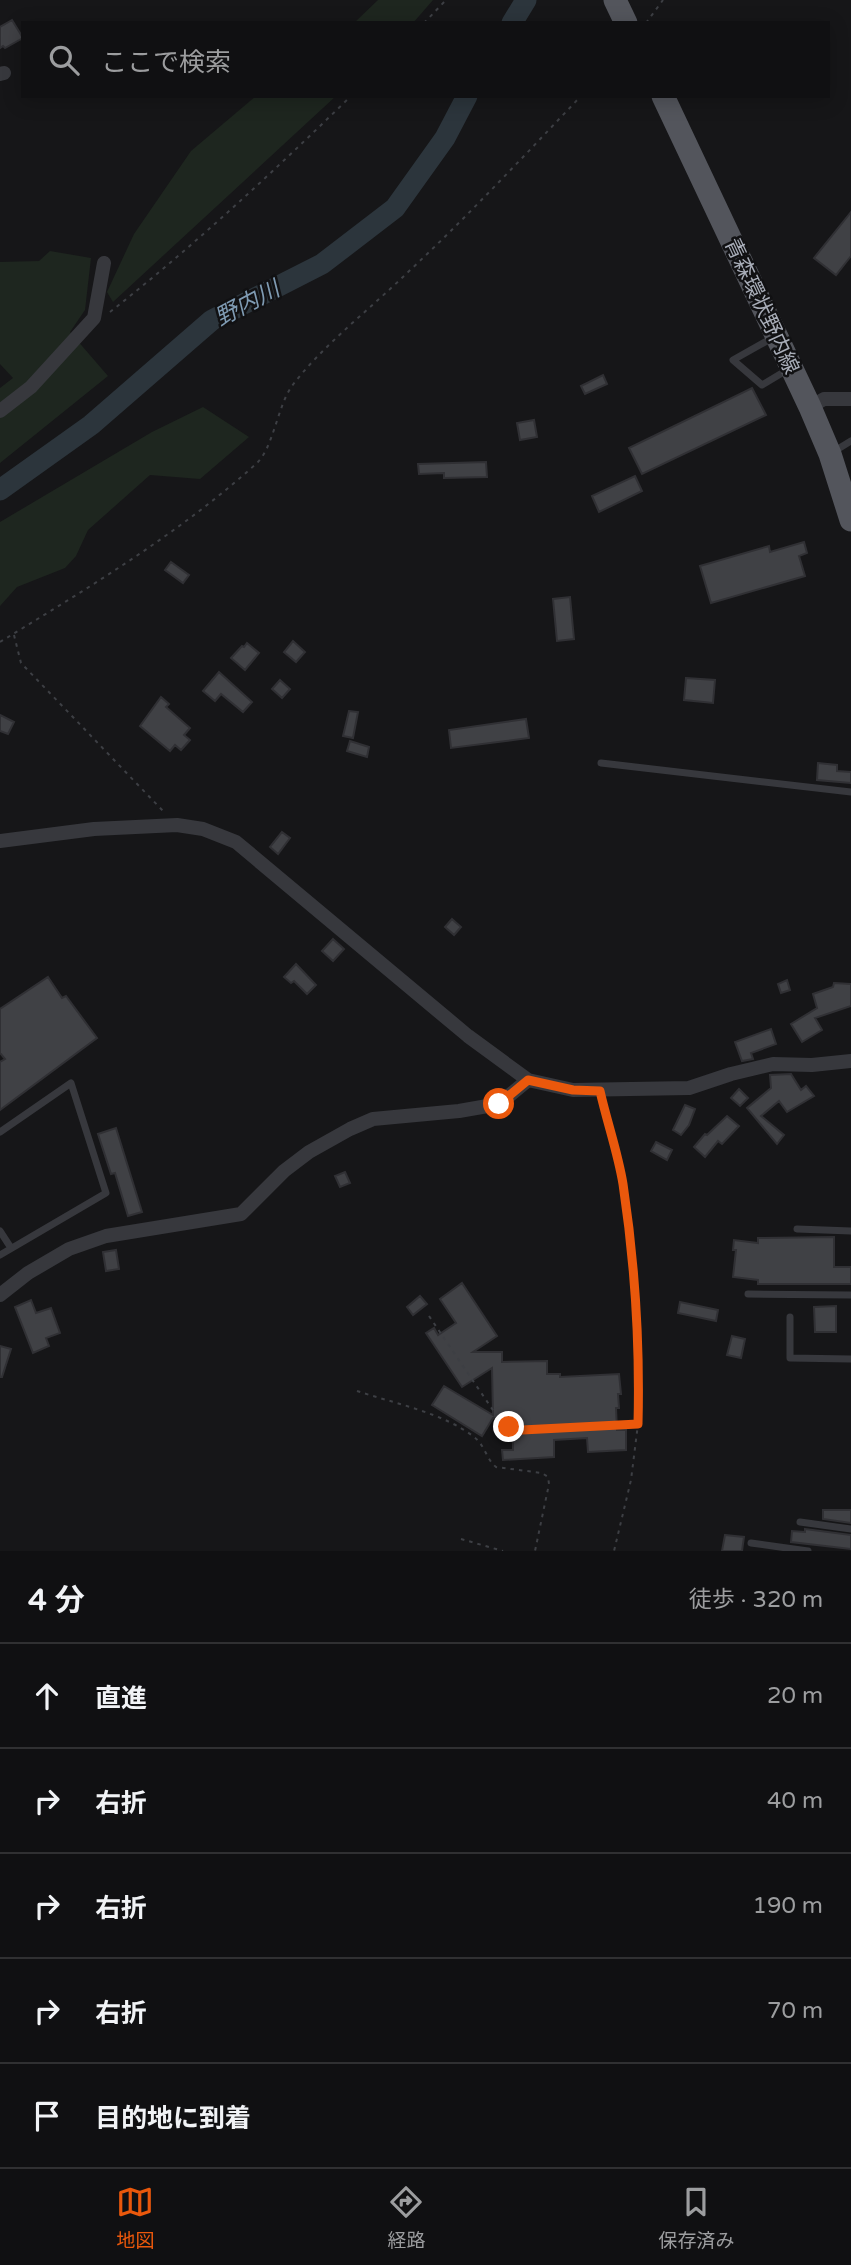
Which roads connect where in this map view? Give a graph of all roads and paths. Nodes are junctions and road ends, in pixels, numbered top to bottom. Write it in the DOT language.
graph roads {
  1 [pos="446,0"];
  2 [pos="615,0"];
  3 [pos="663,0"];
  4 [pos="426,21"];
  5 [pos="625,21"];
  6 [pos="647,21"];
  7 [pos="349,98"];
  8 [pos="580,98"];
  9 [pos="664,98"];
  10 [pos="104,262"];
  11 [pos="94,318"];
  12 [pos="775,336"];
  13 [pos="791,368"];
  14 [pos="851,399"];
  15 [pos="810,407"];
  16 [pos="0,411"];
  17 [pos="851,441"];
  18 [pos="830,454"];
  19 [pos="851,520"];
  20 [pos="13,634"];
  21 [pos="0,642"];
  22 [pos="601,763"];
  23 [pos="851,792"];
  24 [pos="177,825"];
  25 [pos="0,841"];
  26 [pos="851,1061"];
  27 [pos="528,1080"];
  28 [pos="600,1091"];
  29 [pos="0,1132"];
  30 [pos="797,1229"];
  31 [pos="0,1231"];
  32 [pos="851,1231"];
  33 [pos="11,1248"];
  34 [pos="0,1255"];
  35 [pos="748,1294"];
  36 [pos="0,1295"];
  37 [pos="851,1295"];
  38 [pos="429,1316"];
  39 [pos="790,1317"];
  40 [pos="851,1359"];
  41 [pos="357,1391"];
  42 [pos="638,1424"];
  43 [pos="800,1522"];
  44 [pos="851,1529"];
  45 [pos="461,1539"];
  46 [pos="751,1543"];
  47 [pos="503,1551"];
  48 [pos="535,1551"];
  49 [pos="614,1551"];
  50 [pos="808,1551"];
  1 -- 4 [label="path"];
  2 -- 5 [label="main road"];
  3 -- 6 [label="path"];
  7 -- 11 [label="path"];
  8 -- 20 [label="path"];
  9 -- 12 [label="main road, 青森環状野内線"];
  10 -- 11 [label="street"];
  11 -- 16 [label="street"];
  12 -- 13 [label="main road, 青森環状野内線"];
  12 -- 13 [label="lane"];
  13 -- 15 [label="main road, 青森環状野内線"];
  14 -- 15 [label="street"];
  15 -- 18 [label="main road, 青森環状野内線"];
  17 -- 18 [label="lane"];
  18 -- 19 [label="main road, 青森環状野内線"];
  20 -- 21 [label="path"];
  20 -- 24 [label="path"];
  22 -- 23 [label="lane"];
  24 -- 25 [label="street"];
  24 -- 27 [label="street"];
  26 -- 28 [label="street"];
  27 -- 28 [label="street"];
  27 -- 36 [label="street"];
  28 -- 42 [label="path"];
  29 -- 33 [label="lane"];
  30 -- 32 [label="lane"];
  31 -- 33 [label="lane"];
  33 -- 34 [label="lane"];
  35 -- 37 [label="lane"];
  38 -- 42 [label="path"];
  39 -- 40 [label="lane"];
  41 -- 48 [label="path"];
  42 -- 49 [label="path"];
  43 -- 44 [label="lane"];
  45 -- 47 [label="path"];
  46 -- 50 [label="lane"];
}
